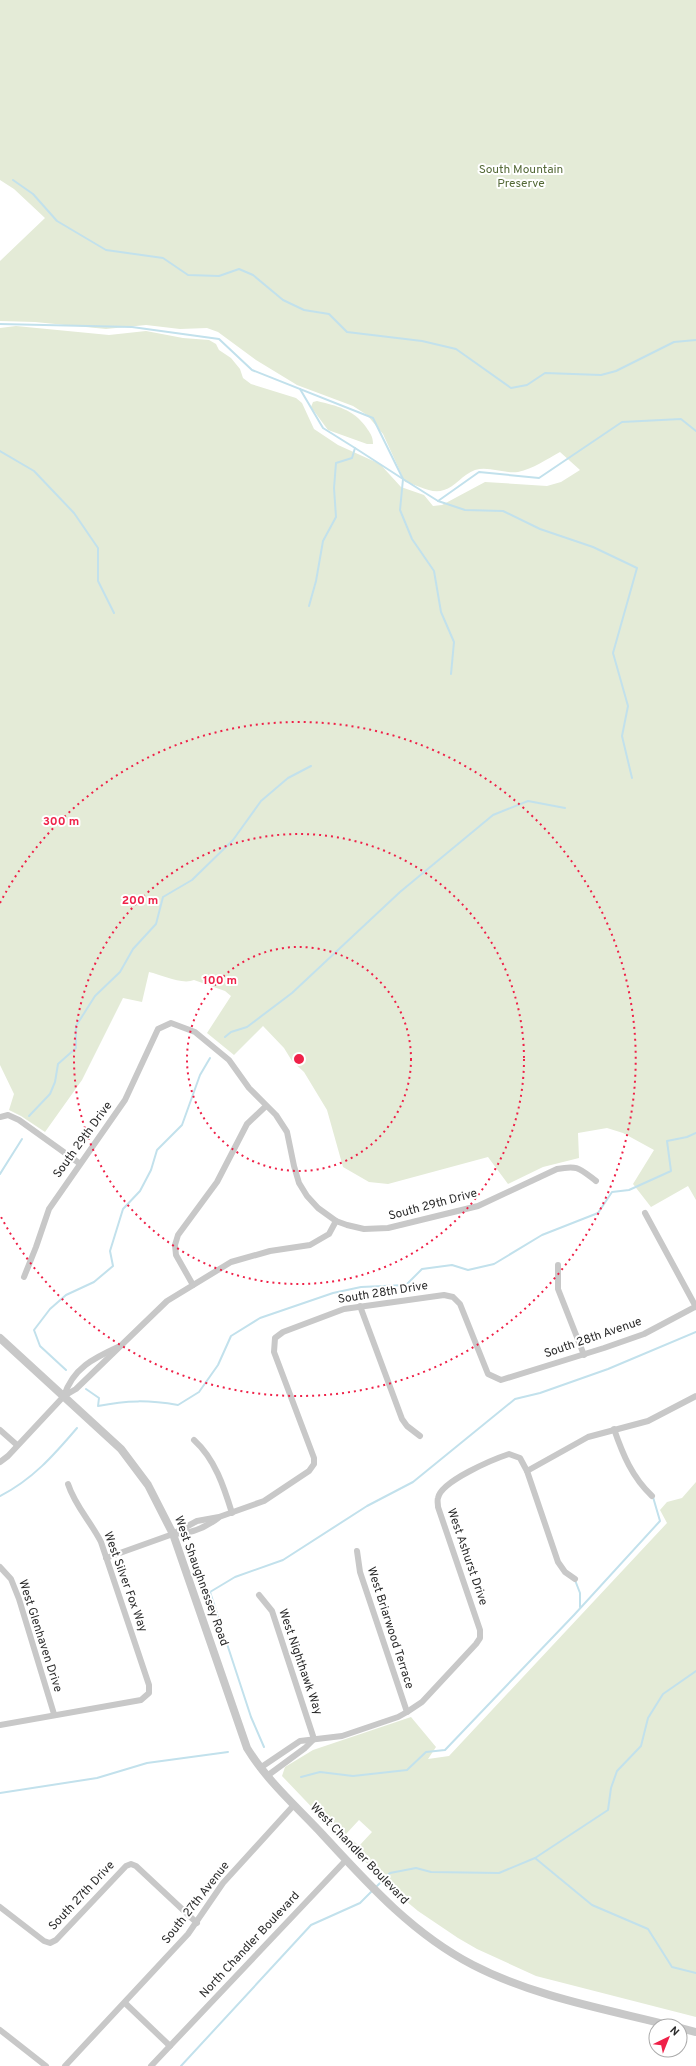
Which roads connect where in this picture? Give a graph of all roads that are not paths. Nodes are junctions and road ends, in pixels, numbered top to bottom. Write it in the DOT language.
graph roads {
  1 [pos="266,1106"];
  2 [pos="0,1117"];
  3 [pos="79,1163"];
  4 [pos="596,1181"];
  5 [pos="645,1213"];
  6 [pos="336,1221"];
  7 [pos="558,1265"];
  8 [pos="24,1277"];
  9 [pos="193,1285"];
  10 [pos="360,1306"];
  11 [pos="696,1307"];
  12 [pos="0,1338"];
  13 [pos="121,1346"];
  14 [pos="584,1355"];
  15 [pos="85,1366"];
  16 [pos="92,1374"];
  17 [pos="494,1379"];
  18 [pos="64,1396"];
  19 [pos="696,1396"];
  20 [pos="614,1429"];
  21 [pos="0,1430"];
  22 [pos="420,1436"];
  23 [pos="194,1440"];
  24 [pos="17,1445"];
  25 [pos="0,1462"];
  26 [pos="527,1472"];
  27 [pos="68,1484"];
  28 [pos="652,1496"];
  29 [pos="232,1513"];
  30 [pos="219,1517"];
  31 [pos="197,1521"];
  32 [pos="199,1528"];
  33 [pos="173,1534"];
  34 [pos="356,1551"];
  35 [pos="106,1558"];
  36 [pos="0,1567"];
  37 [pos="575,1579"];
  38 [pos="260,1595"];
  39 [pos="408,1712"];
  40 [pos="54,1714"];
  41 [pos="0,1725"];
  42 [pos="314,1739"];
  43 [pos="292,1746"];
  44 [pos="297,1754"];
  45 [pos="260,1768"];
  46 [pos="267,1776"];
  47 [pos="294,1805"];
  48 [pos="346,1860"];
  49 [pos="0,1908"];
  50 [pos="197,1923"];
  51 [pos="125,2003"];
  52 [pos="648,2020"];
  53 [pos="0,2030"];
  54 [pos="170,2046"];
  55 [pos="46,2066"];
  56 [pos="66,2066"];
  57 [pos="151,2066"];
  1 -- 3 [label="street, South 29th Drive"];
  1 -- 6 [label="street, South 29th Drive"];
  1 -- 9 [label="street"];
  2 -- 3 [label="street"];
  3 -- 8 [label="street, South 29th Drive"];
  4 -- 6 [label="street, South 29th Drive"];
  5 -- 11 [label="street"];
  6 -- 9 [label="street"];
  7 -- 14 [label="street"];
  9 -- 13 [label="street"];
  10 -- 17 [label="street, South 28th Drive"];
  10 -- 22 [label="street"];
  10 -- 29 [label="street, South 28th Drive"];
  11 -- 14 [label="street, South 28th Avenue"];
  12 -- 18 [label="street, West Shaughnessey Road"];
  13 -- 15 [label="street"];
  13 -- 16 [label="street"];
  14 -- 17 [label="street, South 28th Avenue"];
  15 -- 16 [label="street"];
  15 -- 18 [label="street"];
  16 -- 18 [label="street"];
  18 -- 24 [label="street"];
  18 -- 33 [label="street, West Shaughnessey Road"];
  19 -- 20 [label="street"];
  20 -- 26 [label="street"];
  20 -- 28 [label="street"];
  21 -- 24 [label="street"];
  23 -- 29 [label="street"];
  24 -- 25 [label="street"];
  26 -- 37 [label="street"];
  26 -- 39 [label="street, West Ashurst Drive"];
  27 -- 35 [label="street, West Silver Fox Way"];
  29 -- 30 [label="street"];
  30 -- 31 [label="street"];
  30 -- 32 [label="street"];
  31 -- 32 [label="street"];
  31 -- 33 [label="street"];
  32 -- 33 [label="street"];
  33 -- 35 [label="street"];
  33 -- 45 [label="street, West Shaughnessey Road"];
  34 -- 39 [label="street, West Briarwood Terrace"];
  35 -- 40 [label="street, West Silver Fox Way"];
  36 -- 40 [label="street, West Glenhaven Drive"];
  38 -- 42 [label="street, West Nighthawk Way"];
  39 -- 42 [label="street"];
  40 -- 41 [label="street"];
  42 -- 43 [label="street"];
  42 -- 44 [label="street"];
  43 -- 44 [label="street"];
  43 -- 45 [label="street"];
  44 -- 46 [label="street"];
  45 -- 46 [label="street, West Shaughnessey Road"];
  46 -- 47 [label="street, West Shaughnessey Road"];
  47 -- 48 [label="street, West Chandler Boulevard"];
  47 -- 50 [label="street, South 27th Avenue"];
  48 -- 52 [label="street, West Chandler Boulevard"];
  48 -- 54 [label="street, North Chandler Boulevard"];
  49 -- 50 [label="street, South 27th Drive"];
  50 -- 51 [label="street, South 27th Avenue"];
  51 -- 54 [label="street"];
  51 -- 56 [label="street, South 27th Avenue"];
  53 -- 55 [label="street"];
  54 -- 57 [label="street, North Chandler Boulevard"];
}
